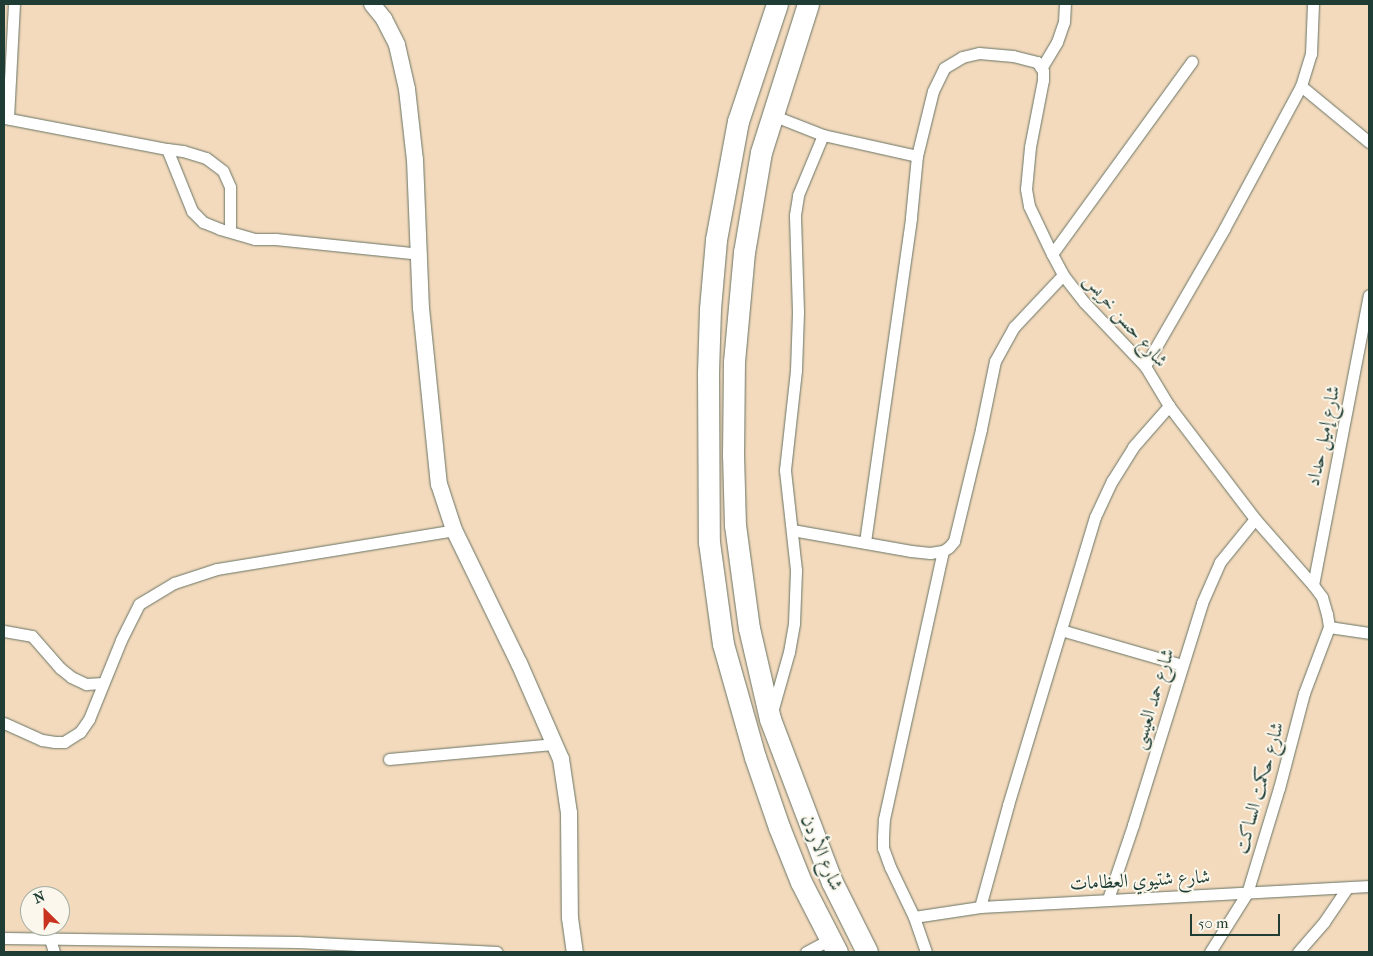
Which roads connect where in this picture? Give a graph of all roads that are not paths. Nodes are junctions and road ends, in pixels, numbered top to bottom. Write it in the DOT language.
graph roads {
  1 [pos="14,4"];
  2 [pos="777,4"];
  3 [pos="808,4"];
  4 [pos="1065,4"];
  5 [pos="1314,4"];
  6 [pos="376,5"];
  7 [pos="1192,61"];
  8 [pos="1042,67"];
  9 [pos="1301,86"];
  10 [pos="772,115"];
  11 [pos="6,118"];
  12 [pos="823,135"];
  13 [pos="1369,142"];
  14 [pos="166,149"];
  15 [pos="917,156"];
  16 [pos="230,232"];
  17 [pos="420,254"];
  18 [pos="1052,254"];
  19 [pos="1063,275"];
  20 [pos="1369,294"];
  21 [pos="1145,366"];
  22 [pos="1169,406"];
  23 [pos="1255,520"];
  24 [pos="454,530"];
  25 [pos="792,530"];
  26 [pos="865,542"];
  27 [pos="943,551"];
  28 [pos="1313,585"];
  29 [pos="1329,627"];
  30 [pos="1061,630"];
  31 [pos="4,631"];
  32 [pos="1369,633"];
  33 [pos="1182,665"];
  34 [pos="104,683"];
  35 [pos="770,719"];
  36 [pos="4,723"];
  37 [pos="555,744"];
  38 [pos="389,759"];
  39 [pos="1369,886"];
  40 [pos="1347,888"];
  41 [pos="1247,893"];
  42 [pos="1108,899"];
  43 [pos="980,907"];
  44 [pos="914,916"];
  45 [pos="4,938"];
  46 [pos="50,939"];
  47 [pos="834,946"];
  48 [pos="394,950"];
  49 [pos="54,952"];
  50 [pos="496,952"];
  51 [pos="575,952"];
  52 [pos="806,952"];
  53 [pos="867,952"];
  54 [pos="926,952"];
  55 [pos="1210,952"];
  56 [pos="1298,952"];
  1 -- 11 [label="street"];
  2 -- 47 [label="highway, شارع الأردن"];
  3 -- 10 [label="highway, شارع الأردن"];
  4 -- 8 [label="street"];
  5 -- 9 [label="street"];
  6 -- 17 [label="street"];
  7 -- 18 [label="street"];
  8 -- 15 [label="street"];
  8 -- 18 [label="street, شارع حسن خريس"];
  9 -- 13 [label="street"];
  9 -- 21 [label="street"];
  10 -- 12 [label="street"];
  10 -- 35 [label="highway, شارع الأردن"];
  11 -- 14 [label="street"];
  12 -- 15 [label="street"];
  12 -- 25 [label="street"];
  14 -- 16 [label="street"];
  14 -- 16 [label="street"];
  15 -- 26 [label="street"];
  16 -- 17 [label="street"];
  17 -- 24 [label="street"];
  18 -- 19 [label="street, شارع حسن خريس"];
  19 -- 21 [label="street, شارع حسن خريس"];
  19 -- 27 [label="street"];
  20 -- 28 [label="street, شارع إميل حداد"];
  21 -- 22 [label="street, شارع حسن خريس"];
  22 -- 23 [label="street, شارع حسن خريس"];
  22 -- 30 [label="street"];
  23 -- 28 [label="street, شارع حسن خريس"];
  23 -- 33 [label="street, شارع حمد العيسى"];
  24 -- 34 [label="street"];
  24 -- 37 [label="street"];
  25 -- 26 [label="street"];
  25 -- 35 [label="street"];
  26 -- 27 [label="street"];
  27 -- 44 [label="street"];
  28 -- 29 [label="street, شارع حسن خريس"];
  29 -- 32 [label="street"];
  29 -- 41 [label="street, شارع حكمت الساكت"];
  30 -- 33 [label="street"];
  30 -- 43 [label="street"];
  31 -- 34 [label="street"];
  33 -- 42 [label="street, شارع حمد العيسى"];
  34 -- 36 [label="street"];
  35 -- 53 [label="highway, شارع الأردن"];
  37 -- 38 [label="street"];
  37 -- 51 [label="street"];
  39 -- 40 [label="street, شارع شتيوي العظامات"];
  40 -- 41 [label="street, شارع شتيوي العظامات"];
  40 -- 56 [label="street"];
  41 -- 42 [label="street, شارع شتيوي العظامات"];
  41 -- 55 [label="street, شارع حكمت الساكت"];
  42 -- 43 [label="street, شارع شتيوي العظامات"];
  43 -- 44 [label="street, شارع شتيوي العظامات"];
  44 -- 54 [label="street"];
  45 -- 46 [label="street"];
  46 -- 48 [label="street"];
  46 -- 49 [label="street"];
  47 -- 52 [label="street"];
  48 -- 50 [label="street"];
}
